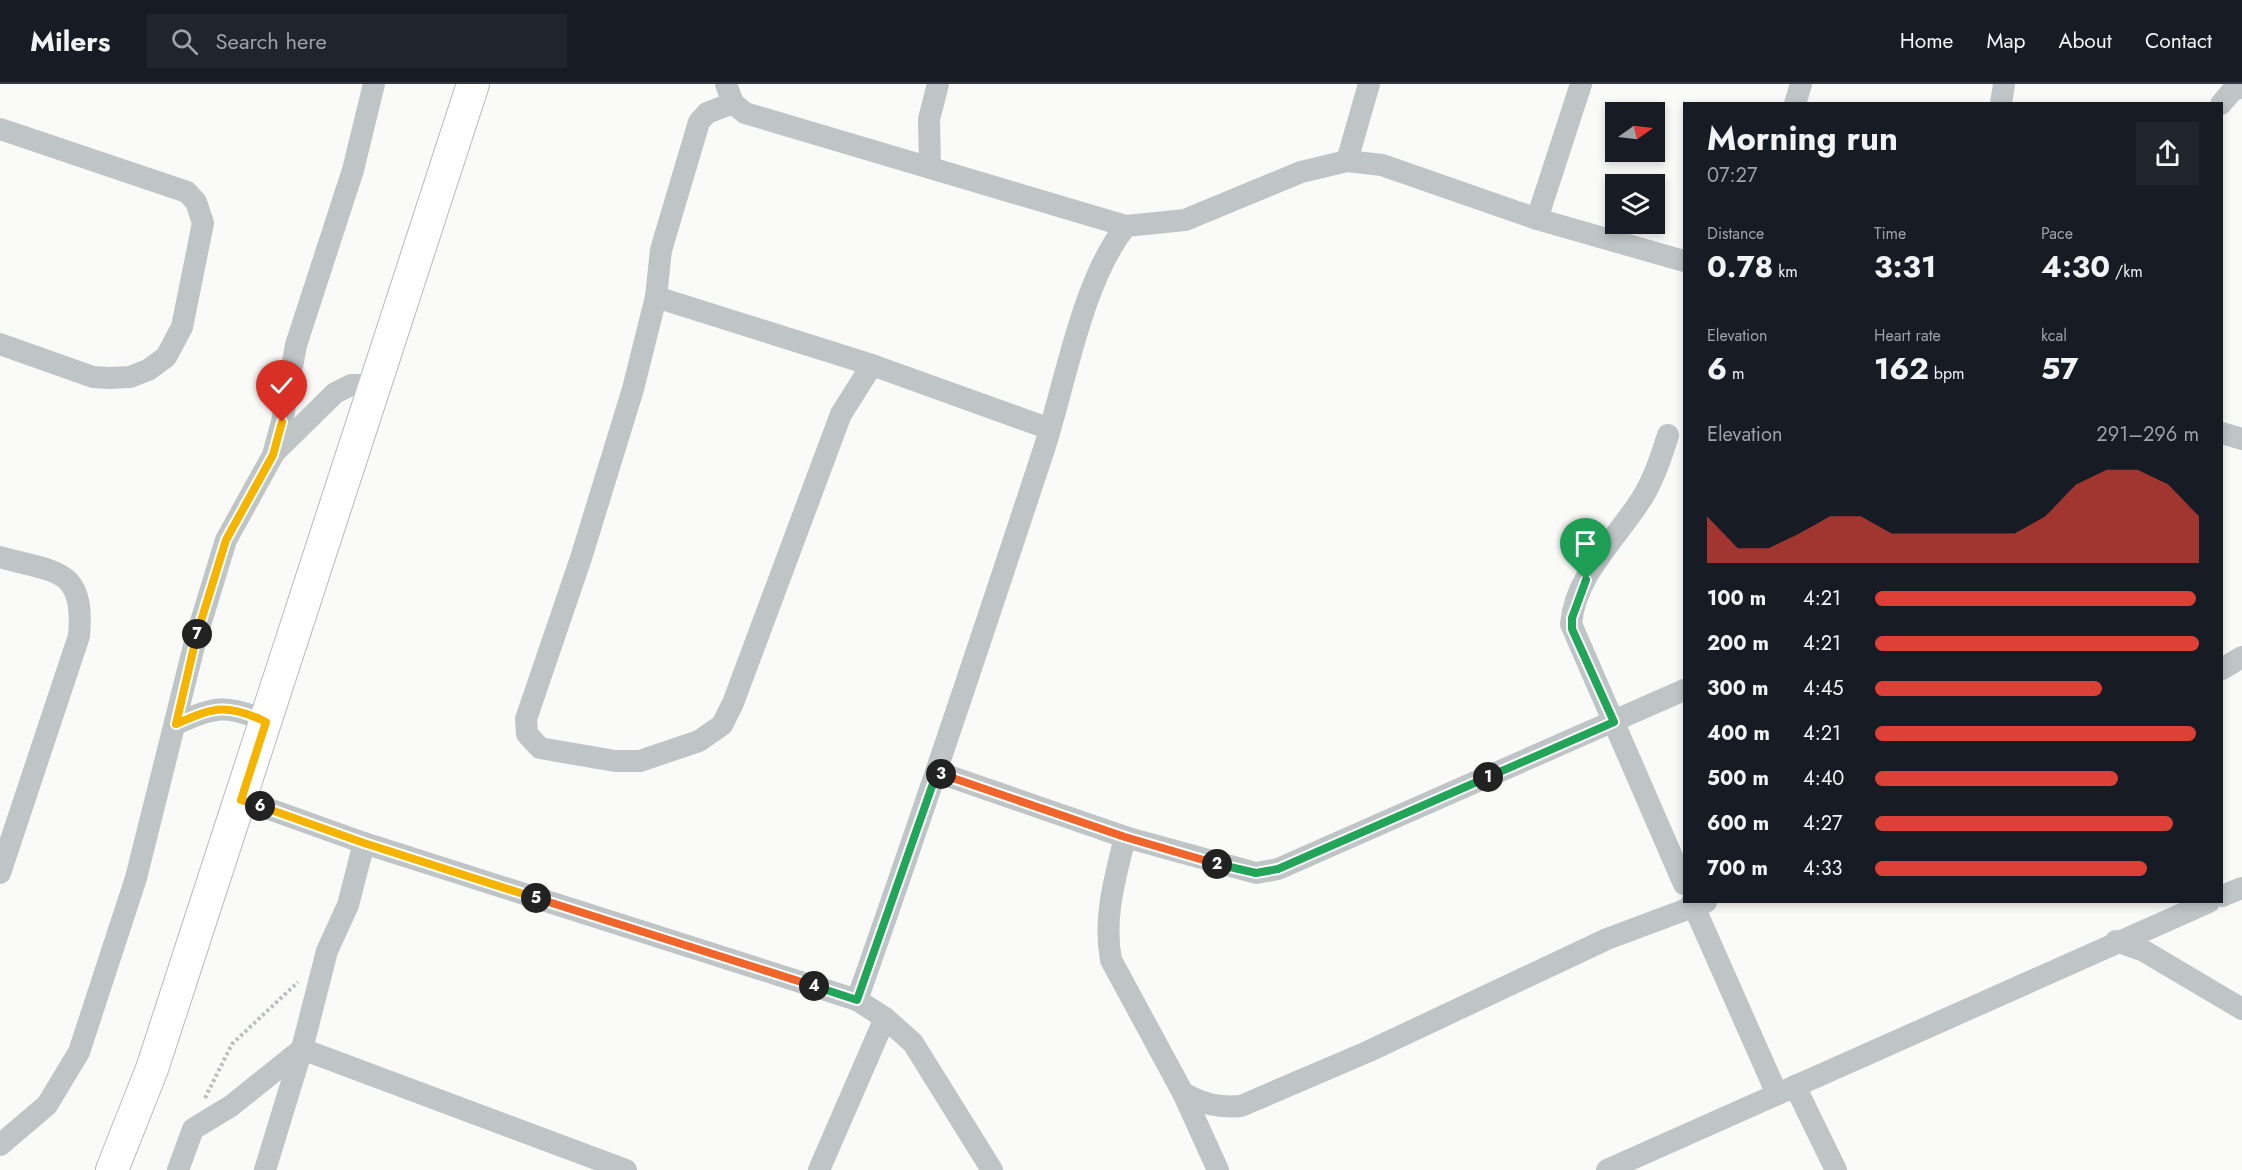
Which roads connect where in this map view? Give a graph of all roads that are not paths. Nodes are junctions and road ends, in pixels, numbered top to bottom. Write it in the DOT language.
graph roads {
  1 [pos="374,84"];
  2 [pos="472,84"];
  3 [pos="938,84"];
  4 [pos="1369,84"];
  5 [pos="1581,84"];
  6 [pos="1801,84"];
  7 [pos="2004,84"];
  8 [pos="2242,87"];
  9 [pos="730,94"];
  10 [pos="1796,102"];
  11 [pos="2001,102"];
  12 [pos="2223,102"];
  13 [pos="0,129"];
  14 [pos="1347,162"];
  15 [pos="930,168"];
  16 [pos="1537,219"];
  17 [pos="1126,226"];
  18 [pos="1683,261"];
  19 [pos="656,297"];
  20 [pos="0,344"];
  21 [pos="872,365"];
  22 [pos="375,385"];
  23 [pos="1050,429"];
  24 [pos="2223,433"];
  25 [pos="1668,435"];
  26 [pos="2242,439"];
  27 [pos="273,455"];
  28 [pos="0,557"];
  29 [pos="2242,657"];
  30 [pos="2223,668"];
  31 [pos="1683,690"];
  32 [pos="266,722"];
  33 [pos="1614,722"];
  34 [pos="176,724"];
  35 [pos="937,772"];
  36 [pos="241,800"];
  37 [pos="1125,837"];
  38 [pos="364,843"];
  39 [pos="0,873"];
  40 [pos="1683,882"];
  41 [pos="2242,888"];
  42 [pos="2223,896"];
  43 [pos="1697,903"];
  44 [pos="2208,903"];
  45 [pos="2116,941"];
  46 [pos="857,1000"];
  47 [pos="2242,1008"];
  48 [pos="885,1018"];
  49 [pos="302,1049"];
  50 [pos="1786,1090"];
  51 [pos="1183,1094"];
  52 [pos="0,1145"];
  53 [pos="112,1170"];
  54 [pos="178,1170"];
  55 [pos="265,1170"];
  56 [pos="626,1170"];
  57 [pos="819,1170"];
  58 [pos="992,1170"];
  59 [pos="1218,1170"];
  60 [pos="1607,1170"];
  61 [pos="1836,1170"];
  1 -- 27 [label="street"];
  2 -- 22 [label="street"];
  3 -- 15 [label="street"];
  4 -- 14 [label="street"];
  5 -- 16 [label="street"];
  6 -- 10 [label="street"];
  7 -- 11 [label="street"];
  8 -- 12 [label="street"];
  9 -- 15 [label="street"];
  9 -- 19 [label="street"];
  13 -- 20 [label="street"];
  14 -- 16 [label="street"];
  14 -- 17 [label="street"];
  15 -- 17 [label="street"];
  16 -- 18 [label="street"];
  17 -- 23 [label="street"];
  19 -- 21 [label="street"];
  19 -- 21 [label="street"];
  21 -- 23 [label="street"];
  22 -- 27 [label="street"];
  22 -- 32 [label="street"];
  23 -- 35 [label="street"];
  24 -- 26 [label="street"];
  25 -- 33 [label="street"];
  27 -- 34 [label="street"];
  28 -- 39 [label="street"];
  29 -- 30 [label="street"];
  31 -- 33 [label="street"];
  32 -- 34 [label="street"];
  32 -- 36 [label="street"];
  33 -- 37 [label="street"];
  33 -- 40 [label="street"];
  34 -- 52 [label="street"];
  35 -- 37 [label="street"];
  35 -- 46 [label="street"];
  36 -- 38 [label="street"];
  36 -- 53 [label="street"];
  37 -- 51 [label="street"];
  38 -- 46 [label="street"];
  38 -- 49 [label="street"];
  41 -- 42 [label="street"];
  43 -- 50 [label="street"];
  43 -- 51 [label="street"];
  44 -- 45 [label="street"];
  45 -- 47 [label="street"];
  45 -- 50 [label="street"];
  46 -- 48 [label="street"];
  48 -- 57 [label="street"];
  48 -- 58 [label="street"];
  49 -- 54 [label="street"];
  49 -- 55 [label="street"];
  49 -- 56 [label="street"];
  50 -- 60 [label="street"];
  50 -- 61 [label="street"];
  51 -- 59 [label="street"];
}
